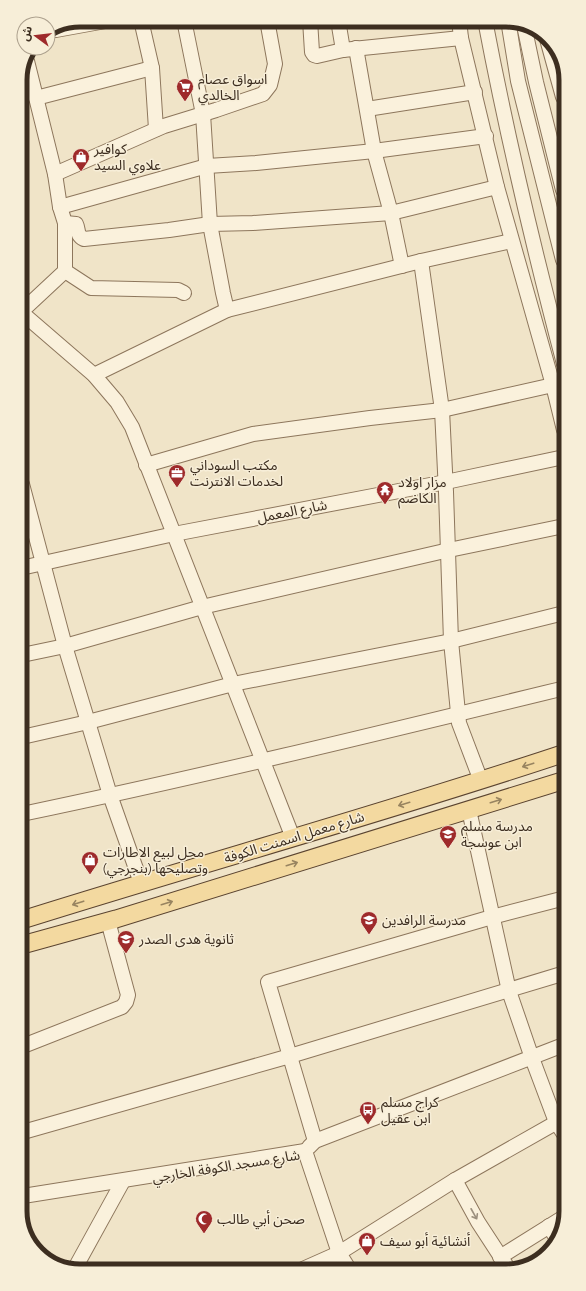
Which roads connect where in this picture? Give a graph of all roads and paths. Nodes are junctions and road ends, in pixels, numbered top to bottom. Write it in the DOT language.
graph roads {
  1 [pos="143,27"];
  2 [pos="185,27"];
  3 [pos="268,27"];
  4 [pos="310,27"];
  5 [pos="341,27"];
  6 [pos="459,27"];
  7 [pos="486,27"];
  8 [pos="509,27"];
  9 [pos="525,31"];
  10 [pos="461,38"];
  11 [pos="350,49"];
  12 [pos="551,52"];
  13 [pos="29,68"];
  14 [pos="152,68"];
  15 [pos="559,82"];
  16 [pos="475,92"];
  17 [pos="36,98"];
  18 [pos="367,109"];
  19 [pos="203,114"];
  20 [pos="156,129"];
  21 [pos="486,136"];
  22 [pos="374,151"];
  23 [pos="536,152"];
  24 [pos="515,160"];
  25 [pos="207,166"];
  26 [pos="55,174"];
  27 [pos="559,174"];
  28 [pos="497,187"];
  29 [pos="60,207"];
  30 [pos="391,213"];
  31 [pos="65,223"];
  32 [pos="210,224"];
  33 [pos="511,241"];
  34 [pos="559,244"];
  35 [pos="421,261"];
  36 [pos="402,266"];
  37 [pos="65,271"];
  38 [pos="184,293"];
  39 [pos="27,306"];
  40 [pos="227,310"];
  41 [pos="27,317"];
  42 [pos="559,344"];
  43 [pos="94,376"];
  44 [pos="553,385"];
  45 [pos="442,410"];
  46 [pos="559,410"];
  47 [pos="559,458"];
  48 [pos="146,465"];
  49 [pos="446,482"];
  50 [pos="27,504"];
  51 [pos="559,527"];
  52 [pos="174,534"];
  53 [pos="448,550"];
  54 [pos="42,563"];
  55 [pos="27,567"];
  56 [pos="202,607"];
  57 [pos="559,614"];
  58 [pos="451,641"];
  59 [pos="64,646"];
  60 [pos="27,654"];
  61 [pos="233,684"];
  62 [pos="559,689"];
  63 [pos="458,714"];
  64 [pos="88,722"];
  65 [pos="27,735"];
  66 [pos="559,755"];
  67 [pos="262,760"];
  68 [pos="480,781"];
  69 [pos="559,782"];
  70 [pos="110,795"];
  71 [pos="469,810"];
  72 [pos="27,813"];
  73 [pos="293,838"];
  74 [pos="138,884"];
  75 [pos="107,893"];
  76 [pos="559,900"];
  77 [pos="141,911"];
  78 [pos="492,917"];
  79 [pos="27,918"];
  80 [pos="112,920"];
  81 [pos="27,944"];
  82 [pos="559,976"];
  83 [pos="509,991"];
  84 [pos="27,1044"];
  85 [pos="559,1047"];
  86 [pos="290,1056"];
  87 [pos="532,1058"];
  88 [pos="559,1116"];
  89 [pos="559,1121"];
  90 [pos="27,1131"];
  91 [pos="315,1141"];
  92 [pos="305,1151"];
  93 [pos="455,1180"];
  94 [pos="122,1182"];
  95 [pos="27,1195"];
  96 [pos="558,1220"];
  97 [pos="549,1226"];
  98 [pos="554,1234"];
  99 [pos="339,1253"];
  100 [pos="504,1262"];
  101 [pos="77,1264"];
  102 [pos="314,1264"];
  103 [pos="346,1264"];
  1 -- 14 [label="street"];
  2 -- 19 [label="street"];
  3 -- 19 [label="street"];
  4 -- 11 [label="street"];
  5 -- 11 [label="street"];
  6 -- 10 [label="street"];
  7 -- 24 [label="street"];
  8 -- 23 [label="street"];
  9 -- 27 [label="street"];
  10 -- 11 [label="street"];
  10 -- 16 [label="street"];
  11 -- 18 [label="street"];
  12 -- 15 [label="street"];
  13 -- 17 [label="street"];
  14 -- 17 [label="street"];
  14 -- 20 [label="street"];
  16 -- 18 [label="street"];
  16 -- 21 [label="street"];
  17 -- 26 [label="street"];
  18 -- 22 [label="street"];
  19 -- 20 [label="street"];
  19 -- 25 [label="street"];
  20 -- 26 [label="street"];
  21 -- 22 [label="street"];
  21 -- 28 [label="street"];
  22 -- 25 [label="street"];
  22 -- 30 [label="street"];
  23 -- 24 [label="street"];
  23 -- 34 [label="street"];
  24 -- 42 [label="street"];
  25 -- 29 [label="street"];
  25 -- 32 [label="street"];
  26 -- 29 [label="street"];
  28 -- 30 [label="street"];
  28 -- 33 [label="street"];
  29 -- 31 [label="street"];
  30 -- 32 [label="street"];
  30 -- 36 [label="street"];
  31 -- 32 [label="street"];
  31 -- 37 [label="street"];
  32 -- 40 [label="street"];
  33 -- 35 [label="street"];
  33 -- 44 [label="street"];
  35 -- 36 [label="street"];
  35 -- 45 [label="street"];
  36 -- 40 [label="street"];
  37 -- 38 [label="street"];
  37 -- 39 [label="street"];
  40 -- 43 [label="street"];
  41 -- 43 [label="street"];
  43 -- 48 [label="street"];
  44 -- 45 [label="street"];
  44 -- 46 [label="street"];
  45 -- 48 [label="street"];
  45 -- 49 [label="street"];
  47 -- 49 [label="street, شارع المعمل"];
  48 -- 52 [label="street"];
  49 -- 52 [label="street, شارع المعمل"];
  49 -- 53 [label="street"];
  50 -- 54 [label="street"];
  51 -- 53 [label="street"];
  52 -- 54 [label="street, شارع المعمل"];
  52 -- 56 [label="street"];
  53 -- 56 [label="street"];
  53 -- 58 [label="street"];
  54 -- 55 [label="street, شارع المعمل"];
  54 -- 59 [label="street"];
  56 -- 59 [label="street"];
  56 -- 61 [label="street"];
  57 -- 58 [label="street"];
  58 -- 61 [label="street"];
  58 -- 63 [label="street"];
  59 -- 60 [label="street"];
  59 -- 64 [label="street"];
  61 -- 64 [label="street"];
  61 -- 67 [label="street"];
  62 -- 63 [label="street"];
  63 -- 67 [label="street"];
  63 -- 68 [label="street"];
  64 -- 65 [label="street"];
  64 -- 70 [label="street"];
  66 -- 68 [label="main road, شارع معمل اسمنت الكوفة, one-way"];
  67 -- 70 [label="street"];
  67 -- 73 [label="street"];
  68 -- 73 [label="main road, شارع معمل اسمنت الكوفة, one-way"];
  71 -- 69 [label="main road, شارع معمل اسمنت الكوفة, one-way"];
  70 -- 72 [label="street"];
  70 -- 74 [label="street"];
  77 -- 71 [label="main road, شارع معمل اسمنت الكوفة, one-way"];
  71 -- 78 [label="street"];
  73 -- 74 [label="main road, شارع معمل اسمنت الكوفة"];
  74 -- 75 [label="main road, شارع معمل اسمنت الكوفة"];
  74 -- 77 [label="main road"];
  75 -- 79 [label="main road, شارع معمل اسمنت الكوفة, one-way"];
  75 -- 80 [label="main road"];
  76 -- 78 [label="street"];
  77 -- 80 [label="main road, شارع معمل اسمنت الكوفة"];
  78 -- 83 [label="street"];
  78 -- 86 [label="street"];
  80 -- 81 [label="main road, شارع معمل اسمنت الكوفة"];
  80 -- 84 [label="street"];
  82 -- 83 [label="street"];
  83 -- 86 [label="street"];
  83 -- 87 [label="street"];
  85 -- 87 [label="street"];
  86 -- 90 [label="street"];
  86 -- 91 [label="street"];
  87 -- 88 [label="street"];
  87 -- 91 [label="street"];
  89 -- 93 [label="street"];
  91 -- 92 [label="street"];
  92 -- 94 [label="street, شارع مسجد الكوفة الخارجي"];
  92 -- 99 [label="street, شارع مسجد الكوفة الخارجي"];
  93 -- 99 [label="street"];
  93 -- 100 [label="street, one-way"];
  94 -- 95 [label="street, شارع مسجد الكوفة الخارجي"];
  94 -- 101 [label="street"];
  96 -- 97 [label="street"];
  97 -- 98 [label="street"];
  97 -- 100 [label="street"];
  99 -- 102 [label="street"];
  99 -- 103 [label="street, شارع مسجد الكوفة الخارجي"];
}
